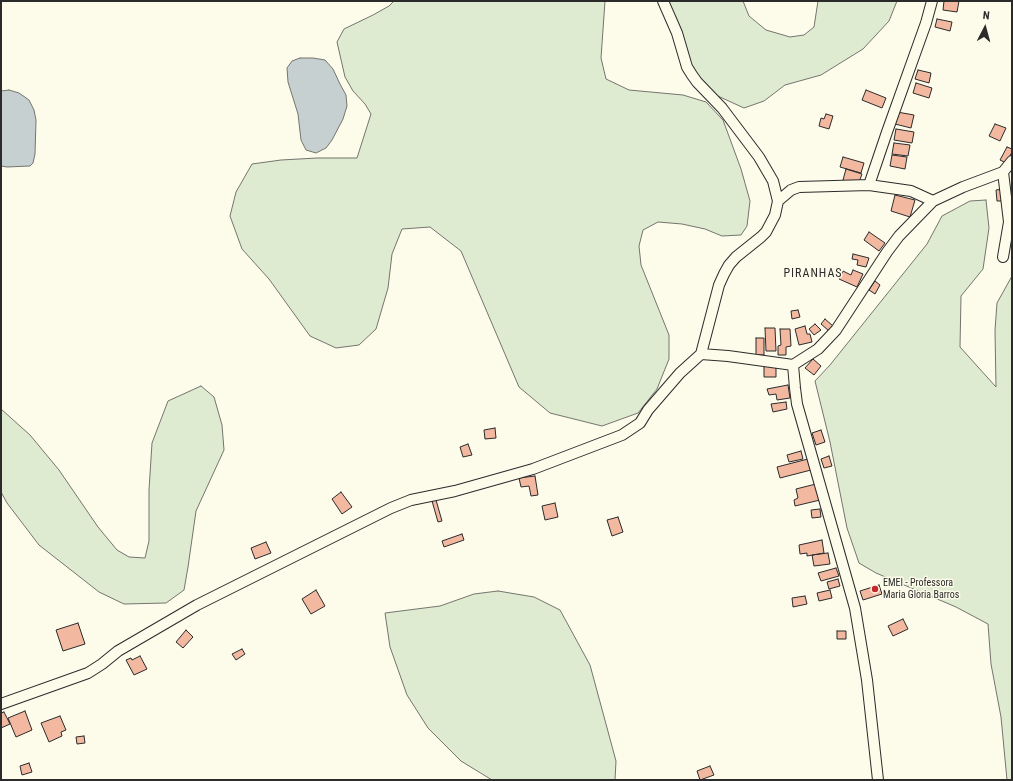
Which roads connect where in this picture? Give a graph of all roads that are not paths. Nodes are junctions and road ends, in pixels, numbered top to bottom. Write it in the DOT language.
graph roads {
  1 [pos="663,1"];
  2 [pos="932,1"];
  3 [pos="1012,161"];
  4 [pos="1004,172"];
  5 [pos="869,186"];
  6 [pos="778,201"];
  7 [pos="933,202"];
  8 [pos="1003,257"];
  9 [pos="701,354"];
  10 [pos="793,365"];
  11 [pos="1,704"];
  12 [pos="878,780"];
  1 -- 6 [label="street"];
  2 -- 5 [label="street"];
  3 -- 4 [label="street"];
  4 -- 7 [label="street"];
  4 -- 8 [label="street"];
  5 -- 6 [label="street"];
  5 -- 7 [label="street"];
  6 -- 9 [label="street"];
  7 -- 10 [label="street"];
  9 -- 10 [label="street"];
  9 -- 11 [label="street"];
  10 -- 12 [label="street"];
}
